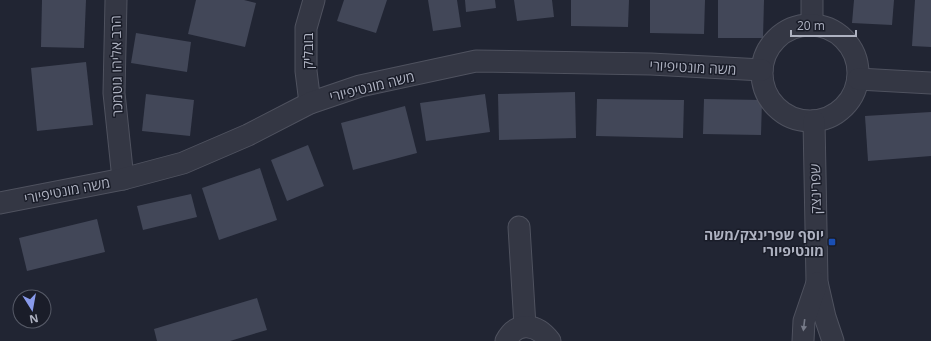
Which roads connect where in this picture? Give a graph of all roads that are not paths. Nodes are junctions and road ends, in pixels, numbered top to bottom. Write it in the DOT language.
graph roads {
  1 [pos="116,0"];
  2 [pos="314,0"];
  3 [pos="812,0"];
  4 [pos="812,24"];
  5 [pos="762,70"];
  6 [pos="858,79"];
  7 [pos="931,83"];
  8 [pos="310,103"];
  9 [pos="814,121"];
  10 [pos="123,180"];
  11 [pos="0,203"];
  12 [pos="519,227"];
  13 [pos="817,282"];
  14 [pos="525,326"];
  15 [pos="506,341"];
  16 [pos="550,341"];
  17 [pos="803,341"];
  18 [pos="832,341"];
  1 -- 10 [label="street, הרב אליהו גוטמכר"];
  2 -- 8 [label="street, בובליק"];
  3 -- 4 [label="street"];
  4 -- 5 [label="street"];
  4 -- 6 [label="street"];
  5 -- 8 [label="street, משה מונטיפיורי"];
  5 -- 9 [label="street"];
  6 -- 7 [label="street"];
  6 -- 9 [label="street"];
  8 -- 10 [label="street, משה מונטיפיורי"];
  9 -- 13 [label="street, שפרינצק"];
  10 -- 11 [label="street, משה מונטיפיורי"];
  12 -- 14 [label="street"];
  13 -- 17 [label="street, שפרינצק, one-way"];
  13 -- 18 [label="street, שפרינצק"];
  14 -- 15 [label="street"];
  14 -- 16 [label="street"];
}
